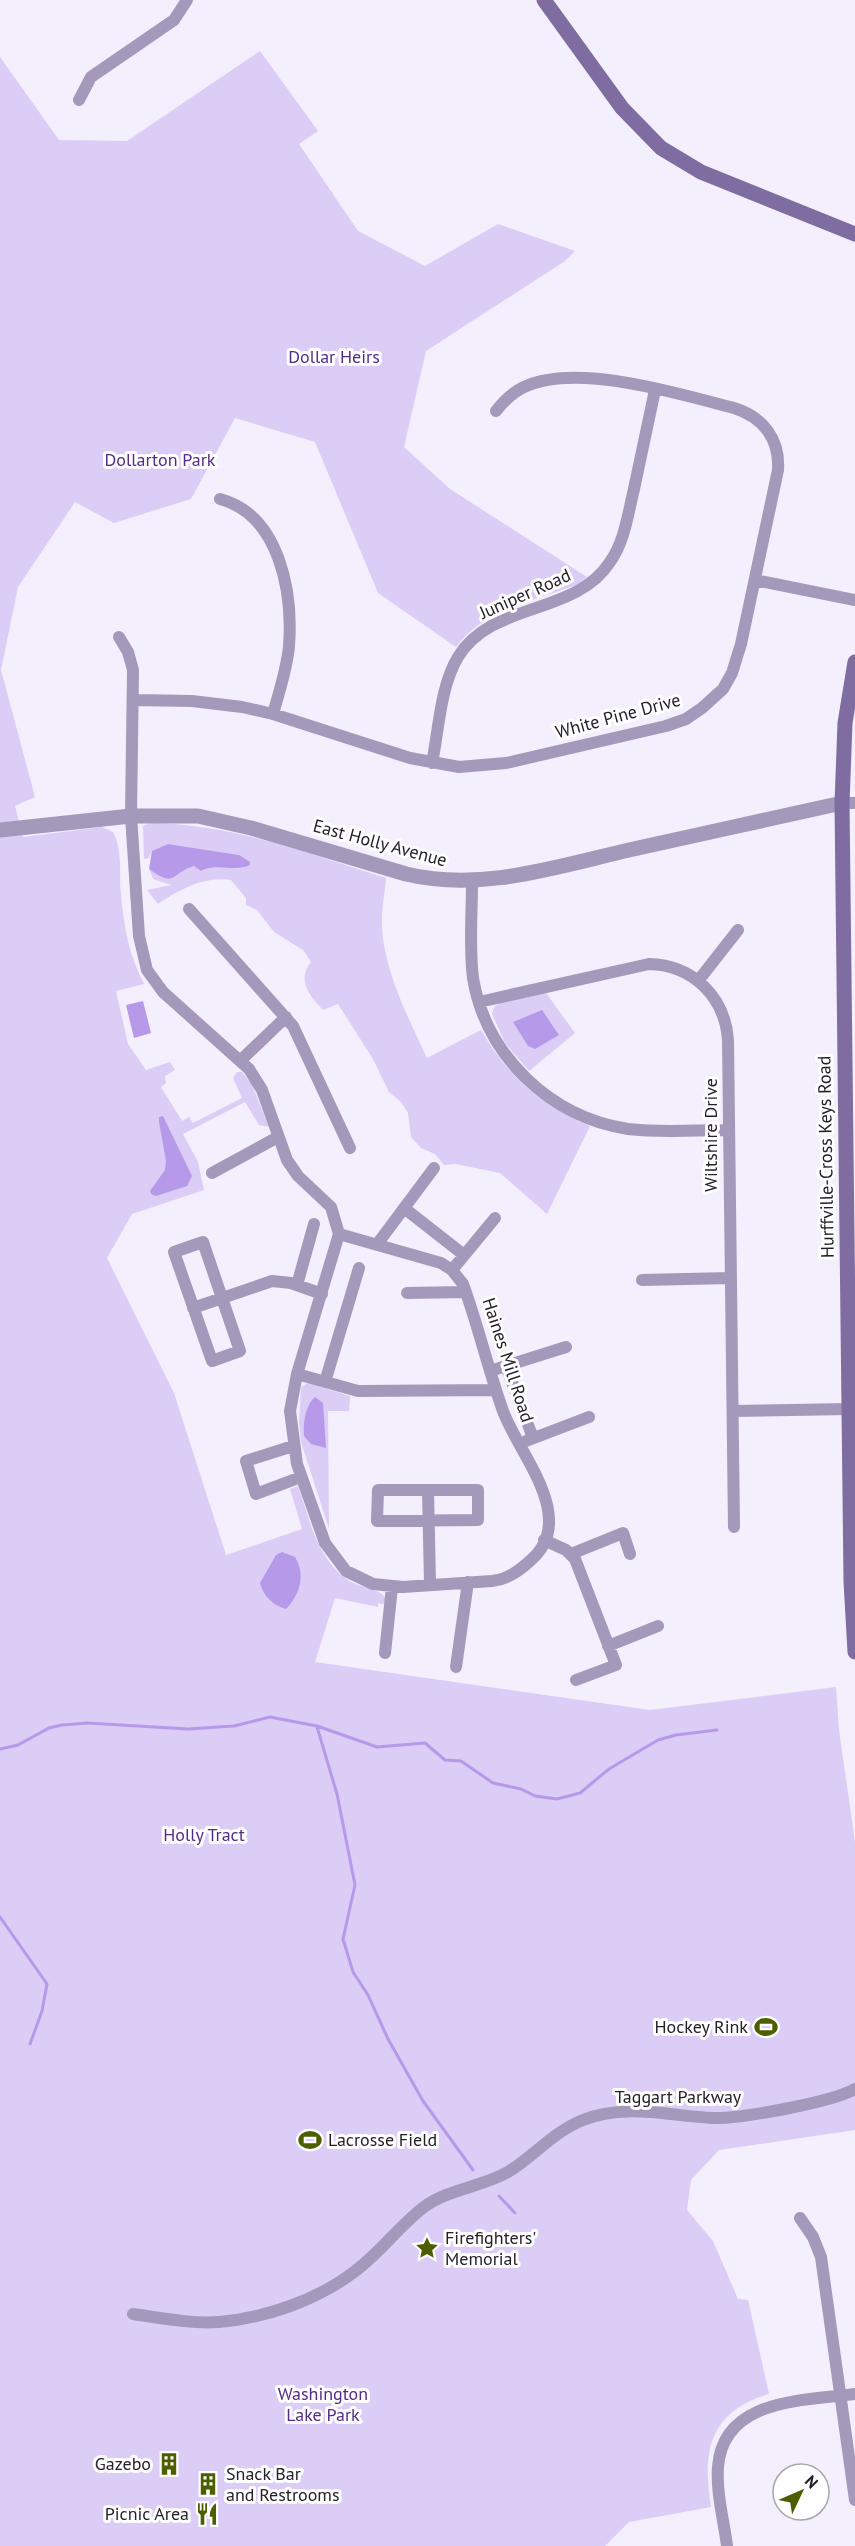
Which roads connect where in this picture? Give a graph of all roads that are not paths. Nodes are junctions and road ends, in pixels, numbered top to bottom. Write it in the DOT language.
graph roads {
  1 [pos="187,0"];
  2 [pos="544,0"];
  3 [pos="80,100"];
  4 [pos="855,234"];
  5 [pos="655,390"];
  6 [pos="496,411"];
  7 [pos="220,499"];
  8 [pos="755,580"];
  9 [pos="855,600"];
  10 [pos="119,637"];
  11 [pos="855,662"];
  12 [pos="133,700"];
  13 [pos="273,714"];
  14 [pos="432,763"];
  15 [pos="849,803"];
  16 [pos="131,816"];
  17 [pos="5,829"];
  18 [pos="472,882"];
  19 [pos="189,909"];
  20 [pos="738,930"];
  21 [pos="698,981"];
  22 [pos="479,1002"];
  23 [pos="286,1017"];
  24 [pos="241,1060"];
  25 [pos="728,1130"];
  26 [pos="278,1137"];
  27 [pos="350,1148"];
  28 [pos="434,1168"];
  29 [pos="850,1168"];
  30 [pos="212,1173"];
  31 [pos="404,1209"];
  32 [pos="495,1218"];
  33 [pos="314,1224"];
  34 [pos="339,1234"];
  35 [pos="378,1243"];
  36 [pos="464,1255"];
  37 [pos="359,1268"];
  38 [pos="452,1270"];
  39 [pos="730,1278"];
  40 [pos="642,1280"];
  41 [pos="297,1285"];
  42 [pos="466,1292"];
  43 [pos="407,1293"];
  44 [pos="322,1294"];
  45 [pos="223,1298"];
  46 [pos="193,1308"];
  47 [pos="566,1347"];
  48 [pos="506,1366"];
  49 [pos="490,1371"];
  50 [pos="297,1374"];
  51 [pos="325,1382"];
  52 [pos="496,1390"];
  53 [pos="851,1399"];
  54 [pos="733,1411"];
  55 [pos="589,1417"];
  56 [pos="533,1438"];
  57 [pos="518,1444"];
  58 [pos="293,1446"];
  59 [pos="301,1477"];
  60 [pos="428,1490"];
  61 [pos="428,1521"];
  62 [pos="734,1527"];
  63 [pos="544,1540"];
  64 [pos="571,1554"];
  65 [pos="630,1554"];
  66 [pos="468,1582"];
  67 [pos="430,1584"];
  68 [pos="392,1587"];
  69 [pos="658,1626"];
  70 [pos="608,1646"];
  71 [pos="855,1652"];
  72 [pos="385,1653"];
  73 [pos="456,1667"];
  74 [pos="576,1680"];
  75 [pos="853,2092"];
  76 [pos="800,2218"];
  77 [pos="133,2313"];
  78 [pos="855,2394"];
  79 [pos="840,2396"];
  80 [pos="855,2500"];
  81 [pos="727,2546"];
  1 -- 3 [label="street"];
  2 -- 4 [label="main road"];
  5 -- 6 [label="street, White Pine Drive"];
  5 -- 8 [label="street, White Pine Drive"];
  5 -- 14 [label="street, Juniper Road"];
  7 -- 13 [label="street"];
  8 -- 9 [label="street"];
  8 -- 14 [label="street, White Pine Drive"];
  10 -- 12 [label="street"];
  11 -- 15 [label="main road, Hurffville-Cross Keys Road"];
  12 -- 13 [label="street, White Pine Drive"];
  12 -- 16 [label="street"];
  13 -- 14 [label="street, White Pine Drive"];
  15 -- 18 [label="street, East Holly Avenue"];
  15 -- 29 [label="main road, Hurffville-Cross Keys Road"];
  16 -- 17 [label="street, East Holly Avenue"];
  16 -- 18 [label="street, East Holly Avenue"];
  16 -- 24 [label="street"];
  18 -- 22 [label="street"];
  19 -- 23 [label="street"];
  20 -- 21 [label="street"];
  21 -- 22 [label="street, Wiltshire Drive"];
  21 -- 25 [label="street, Wiltshire Drive"];
  22 -- 25 [label="street"];
  23 -- 24 [label="street"];
  23 -- 27 [label="street"];
  24 -- 26 [label="street"];
  25 -- 39 [label="street, Wiltshire Drive"];
  26 -- 30 [label="street"];
  26 -- 34 [label="street"];
  28 -- 31 [label="street"];
  29 -- 53 [label="main road, Hurffville-Cross Keys Road"];
  31 -- 35 [label="street"];
  31 -- 36 [label="street"];
  32 -- 36 [label="street"];
  33 -- 41 [label="street"];
  34 -- 35 [label="street"];
  34 -- 44 [label="street, Haines Mill Road"];
  35 -- 38 [label="street"];
  36 -- 38 [label="street"];
  37 -- 51 [label="street"];
  38 -- 42 [label="street, Haines Mill Road"];
  39 -- 40 [label="street"];
  39 -- 54 [label="street, Wiltshire Drive"];
  41 -- 44 [label="street"];
  41 -- 45 [label="street"];
  42 -- 43 [label="street"];
  42 -- 49 [label="street, Haines Mill Road"];
  44 -- 50 [label="street, Haines Mill Road"];
  45 -- 46 [label="street"];
  45 -- 46 [label="street"];
  45 -- 46 [label="street"];
  47 -- 48 [label="street"];
  48 -- 49 [label="street"];
  48 -- 56 [label="street"];
  49 -- 52 [label="street, Haines Mill Road"];
  50 -- 51 [label="street"];
  50 -- 58 [label="street, Haines Mill Road"];
  51 -- 52 [label="street"];
  52 -- 57 [label="street, Haines Mill Road"];
  53 -- 54 [label="street"];
  53 -- 71 [label="main road, Hurffville-Cross Keys Road"];
  54 -- 62 [label="street, Wiltshire Drive"];
  55 -- 56 [label="street"];
  56 -- 57 [label="street"];
  57 -- 63 [label="street, Haines Mill Road"];
  58 -- 59 [label="street, Haines Mill Road"];
  58 -- 59 [label="street"];
  59 -- 68 [label="street, Haines Mill Road"];
  60 -- 61 [label="street"];
  60 -- 61 [label="street"];
  60 -- 61 [label="street"];
  61 -- 67 [label="street"];
  63 -- 64 [label="street"];
  63 -- 66 [label="street, Haines Mill Road"];
  64 -- 65 [label="street"];
  64 -- 70 [label="street"];
  66 -- 67 [label="street, Haines Mill Road"];
  66 -- 73 [label="street"];
  67 -- 68 [label="street, Haines Mill Road"];
  68 -- 72 [label="street"];
  69 -- 70 [label="street"];
  70 -- 74 [label="street"];
  75 -- 77 [label="street, Taggart Parkway"];
  76 -- 79 [label="street"];
  78 -- 79 [label="street"];
  79 -- 80 [label="street"];
  79 -- 81 [label="street"];
}
